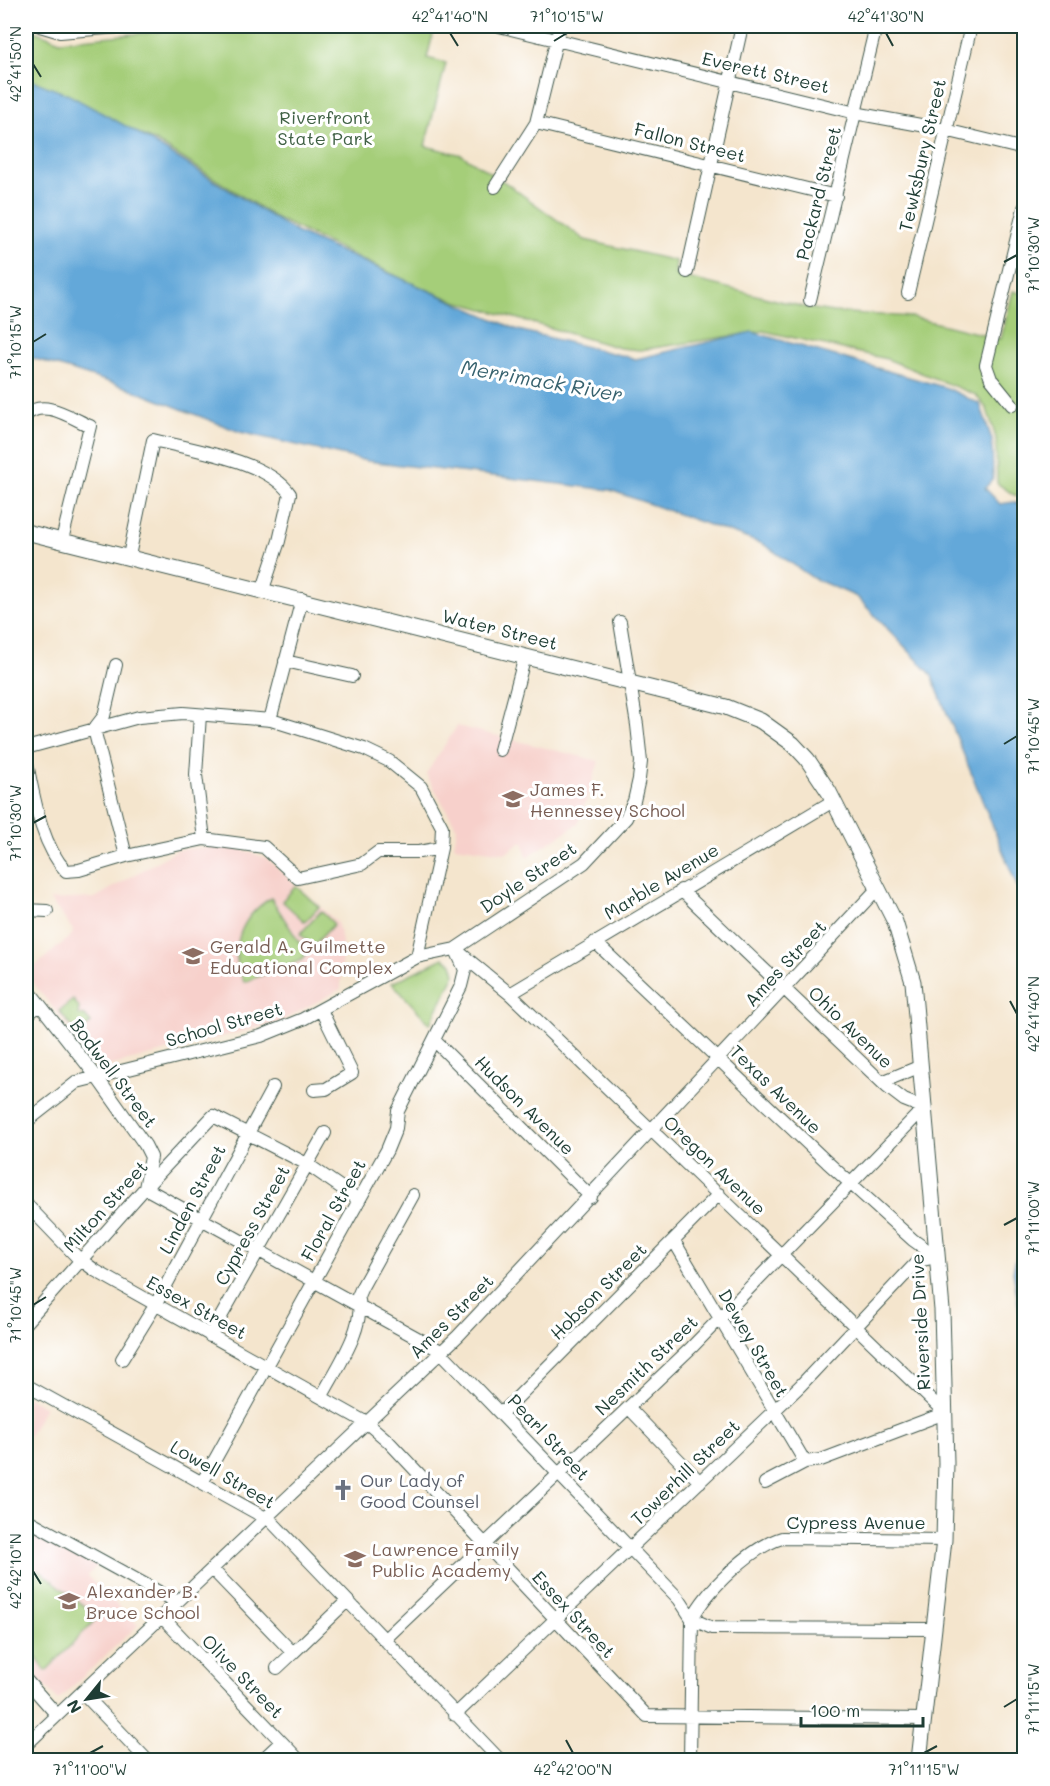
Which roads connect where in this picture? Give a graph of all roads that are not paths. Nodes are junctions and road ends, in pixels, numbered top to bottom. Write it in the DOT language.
graph roads {
  1 [pos="40,26"];
  2 [pos="129,26"];
  3 [pos="499,26"];
  4 [pos="560,26"];
  5 [pos="742,26"];
  6 [pos="876,26"];
  7 [pos="971,26"];
  8 [pos="556,41"];
  9 [pos="729,82"];
  10 [pos="856,113"];
  11 [pos="536,123"];
  12 [pos="947,130"];
  13 [pos="1024,149"];
  14 [pos="710,165"];
  15 [pos="495,187"];
  16 [pos="836,196"];
  17 [pos="1024,208"];
  18 [pos="687,272"];
  19 [pos="908,293"];
  20 [pos="810,300"];
  21 [pos="1012,405"];
  22 [pos="26,415"];
  23 [pos="26,532"];
  24 [pos="62,540"];
  25 [pos="129,556"];
  26 [pos="263,589"];
  27 [pos="302,599"];
  28 [pos="620,622"];
  29 [pos="525,656"];
  30 [pos="285,661"];
  31 [pos="116,665"];
  32 [pos="352,676"];
  33 [pos="630,682"];
  34 [pos="200,715"];
  35 [pos="270,720"];
  36 [pos="94,729"];
  37 [pos="26,748"];
  38 [pos="500,750"];
  39 [pos="26,759"];
  40 [pos="833,801"];
  41 [pos="204,839"];
  42 [pos="441,848"];
  43 [pos="126,856"];
  44 [pos="878,888"];
  45 [pos="681,890"];
  46 [pos="26,910"];
  47 [pos="47,911"];
  48 [pos="595,942"];
  49 [pos="455,949"];
  50 [pos="417,957"];
  51 [pos="26,987"];
  52 [pos="785,990"];
  53 [pos="510,994"];
  54 [pos="40,1005"];
  55 [pos="321,1010"];
  56 [pos="26,1015"];
  57 [pos="434,1040"];
  58 [pos="719,1060"];
  59 [pos="921,1066"];
  60 [pos="96,1076"];
  61 [pos="882,1082"];
  62 [pos="273,1087"];
  63 [pos="314,1090"];
  64 [pos="924,1108"];
  65 [pos="26,1122"];
  66 [pos="653,1131"];
  67 [pos="248,1133"];
  68 [pos="325,1133"];
  69 [pos="307,1164"];
  70 [pos="851,1184"];
  71 [pos="145,1188"];
  72 [pos="413,1194"];
  73 [pos="719,1194"];
  74 [pos="591,1197"];
  75 [pos="359,1200"];
  76 [pos="26,1204"];
  77 [pos="202,1219"];
  78 [pos="674,1241"];
  79 [pos="259,1250"];
  80 [pos="783,1256"];
  81 [pos="937,1257"];
  82 [pos="81,1260"];
  83 [pos="314,1281"];
  84 [pos="156,1304"];
  85 [pos="362,1308"];
  86 [pos="720,1320"];
  87 [pos="26,1322"];
  88 [pos="856,1326"];
  89 [pos="210,1336"];
  90 [pos="441,1352"];
  91 [pos="122,1359"];
  92 [pos="266,1366"];
  93 [pos="26,1385"];
  94 [pos="322,1396"];
  95 [pos="629,1408"];
  96 [pos="773,1412"];
  97 [pos="502,1413"];
  98 [pos="945,1413"];
  99 [pos="368,1423"];
  100 [pos="805,1462"];
  101 [pos="559,1473"];
  102 [pos="202,1481"];
  103 [pos="700,1482"];
  104 [pos="765,1483"];
  105 [pos="266,1518"];
  106 [pos="26,1519"];
  107 [pos="944,1540"];
  108 [pos="485,1543"];
  109 [pos="631,1549"];
  110 [pos="212,1569"];
  111 [pos="347,1601"];
  112 [pos="177,1602"];
  113 [pos="162,1616"];
  114 [pos="692,1619"];
  115 [pos="555,1620"];
  116 [pos="935,1629"];
  117 [pos="384,1640"];
  118 [pos="293,1653"];
  119 [pos="277,1668"];
  120 [pos="26,1680"];
  121 [pos="81,1692"];
  122 [pos="455,1714"];
  123 [pos="57,1715"];
  124 [pos="690,1718"];
  125 [pos="924,1719"];
  126 [pos="281,1742"];
  127 [pos="26,1745"];
  128 [pos="147,1761"];
  129 [pos="261,1761"];
  130 [pos="299,1761"];
  131 [pos="500,1761"];
  132 [pos="690,1761"];
  133 [pos="919,1761"];
  1 -- 2 [label="street"];
  3 -- 8 [label="street, Everett Street"];
  4 -- 8 [label="street"];
  5 -- 9 [label="street"];
  6 -- 10 [label="street, Packard Street"];
  7 -- 12 [label="street, Tewksbury Street"];
  8 -- 9 [label="street, Everett Street"];
  8 -- 11 [label="street"];
  9 -- 10 [label="street, Everett Street"];
  9 -- 14 [label="street"];
  10 -- 12 [label="street, Everett Street"];
  10 -- 16 [label="street, Packard Street"];
  11 -- 14 [label="street, Fallon Street"];
  11 -- 15 [label="street"];
  12 -- 13 [label="street, Everett Street"];
  12 -- 19 [label="street, Tewksbury Street"];
  14 -- 16 [label="street, Fallon Street"];
  14 -- 18 [label="street"];
  16 -- 20 [label="street, Packard Street"];
  17 -- 21 [label="street"];
  22 -- 24 [label="street"];
  23 -- 24 [label="main road, Water Street"];
  24 -- 25 [label="main road, Water Street"];
  25 -- 26 [label="main road, Water Street"];
  25 -- 26 [label="street"];
  26 -- 27 [label="main road, Water Street"];
  27 -- 29 [label="main road, Water Street"];
  27 -- 30 [label="street"];
  28 -- 33 [label="street, Doyle Street"];
  29 -- 33 [label="main road, Water Street"];
  29 -- 38 [label="street"];
  30 -- 32 [label="street"];
  30 -- 35 [label="street"];
  31 -- 36 [label="street"];
  33 -- 40 [label="main road, Water Street"];
  33 -- 49 [label="street, Doyle Street"];
  34 -- 35 [label="street"];
  34 -- 36 [label="street"];
  34 -- 41 [label="street"];
  35 -- 42 [label="street"];
  36 -- 37 [label="street"];
  36 -- 43 [label="street"];
  39 -- 43 [label="street"];
  40 -- 44 [label="main road, Water Street"];
  40 -- 45 [label="street, Marble Avenue"];
  41 -- 42 [label="street"];
  41 -- 43 [label="street"];
  42 -- 50 [label="street"];
  44 -- 52 [label="street, Ames Street"];
  44 -- 59 [label="main road, Riverside Drive"];
  45 -- 48 [label="street, Marble Avenue"];
  45 -- 52 [label="street, Ohio Avenue"];
  46 -- 47 [label="street"];
  48 -- 53 [label="street, Marble Avenue"];
  48 -- 58 [label="street, Texas Avenue"];
  49 -- 50 [label="street, School Street"];
  49 -- 53 [label="street, Oregon Avenue"];
  49 -- 57 [label="street, Floral Street"];
  50 -- 55 [label="street, School Street"];
  51 -- 54 [label="street, Bodwell Street"];
  52 -- 58 [label="street, Ames Street"];
  52 -- 61 [label="street, Ohio Avenue"];
  53 -- 66 [label="street, Oregon Avenue"];
  54 -- 56 [label="street"];
  54 -- 60 [label="street, Bodwell Street"];
  55 -- 60 [label="street, School Street"];
  55 -- 63 [label="street"];
  57 -- 74 [label="street, Hudson Avenue"];
  57 -- 75 [label="street, Floral Street"];
  58 -- 66 [label="street, Ames Street"];
  58 -- 70 [label="street, Texas Avenue"];
  59 -- 61 [label="street"];
  59 -- 64 [label="main road, Riverside Drive"];
  60 -- 65 [label="street, School Street"];
  60 -- 71 [label="street, Bodwell Street"];
  61 -- 64 [label="street, Ohio Avenue"];
  62 -- 67 [label="street, Linden Street"];
  64 -- 70 [label="street, Nesmith Street"];
  64 -- 81 [label="main road, Riverside Drive"];
  66 -- 73 [label="street, Oregon Avenue"];
  66 -- 74 [label="street, Ames Street"];
  67 -- 69 [label="street"];
  67 -- 71 [label="street, Milton Street"];
  67 -- 77 [label="street, Linden Street"];
  68 -- 69 [label="street, Cypress Street"];
  69 -- 75 [label="street"];
  69 -- 79 [label="street, Cypress Street"];
  70 -- 80 [label="street, Nesmith Street"];
  70 -- 81 [label="street, Texas Avenue"];
  71 -- 77 [label="street, Pearl Street"];
  71 -- 82 [label="street, Milton Street"];
  72 -- 85 [label="street"];
  73 -- 78 [label="street, Hobson Street"];
  73 -- 80 [label="street, Oregon Avenue"];
  74 -- 90 [label="street, Ames Street"];
  75 -- 83 [label="street, Floral Street"];
  76 -- 82 [label="street, Essex Street"];
  77 -- 79 [label="street, Pearl Street"];
  77 -- 84 [label="street, Linden Street"];
  78 -- 86 [label="street, Dewey Street"];
  78 -- 97 [label="street, Hobson Street"];
  79 -- 83 [label="street, Pearl Street"];
  79 -- 89 [label="street, Cypress Street"];
  80 -- 86 [label="street, Nesmith Street"];
  80 -- 88 [label="street, Oregon Avenue"];
  81 -- 88 [label="street, Towerhill Street"];
  81 -- 98 [label="main road, Riverside Drive"];
  82 -- 84 [label="street, Essex Street"];
  82 -- 87 [label="street, Milton Street"];
  83 -- 85 [label="street, Pearl Street"];
  83 -- 92 [label="street, Floral Street"];
  84 -- 89 [label="street, Essex Street"];
  84 -- 91 [label="street, Linden Street"];
  85 -- 90 [label="street, Pearl Street"];
  85 -- 94 [label="street"];
  86 -- 95 [label="street, Nesmith Street"];
  86 -- 96 [label="street, Dewey Street"];
  88 -- 96 [label="street, Towerhill Street"];
  88 -- 98 [label="street, Oregon Avenue"];
  89 -- 92 [label="street, Essex Street"];
  90 -- 97 [label="street, Pearl Street"];
  90 -- 99 [label="street, Ames Street"];
  92 -- 94 [label="street, Essex Street"];
  92 -- 102 [label="street, Floral Street"];
  93 -- 102 [label="street, Lowell Street"];
  94 -- 99 [label="street, Essex Street"];
  95 -- 101 [label="street, Nesmith Street"];
  95 -- 103 [label="street"];
  96 -- 100 [label="street, Dewey Street"];
  96 -- 103 [label="street, Towerhill Street"];
  97 -- 101 [label="street, Pearl Street"];
  98 -- 100 [label="street"];
  98 -- 107 [label="main road, Riverside Drive"];
  99 -- 105 [label="street, Ames Street"];
  99 -- 108 [label="street, Essex Street"];
  100 -- 104 [label="street"];
  101 -- 108 [label="street, Nesmith Street"];
  101 -- 109 [label="street, Pearl Street"];
  102 -- 105 [label="street, Lowell Street"];
  103 -- 109 [label="street, Towerhill Street"];
  105 -- 110 [label="street, Ames Street"];
  105 -- 111 [label="street, Lowell Street"];
  106 -- 112 [label="street"];
  107 -- 114 [label="street, Cypress Avenue"];
  107 -- 116 [label="main road, Riverside Drive"];
  108 -- 115 [label="street, Essex Street"];
  108 -- 117 [label="street, Nesmith Street"];
  109 -- 114 [label="street, Pearl Street"];
  109 -- 115 [label="street, Towerhill Street"];
  110 -- 112 [label="street, Ames Street"];
  110 -- 118 [label="street"];
  111 -- 117 [label="street, Lowell Street"];
  111 -- 118 [label="street"];
  112 -- 113 [label="street, Ames Street"];
  113 -- 121 [label="street, Ames Street"];
  113 -- 126 [label="street, Olive Street"];
  114 -- 116 [label="street"];
  114 -- 124 [label="street"];
  115 -- 122 [label="street, Towerhill Street"];
  115 -- 124 [label="street, Essex Street"];
  116 -- 125 [label="main road, Riverside Drive"];
  117 -- 122 [label="street, Lowell Street"];
  118 -- 119 [label="street"];
  120 -- 123 [label="street"];
  121 -- 123 [label="street, Ames Street"];
  121 -- 128 [label="street"];
  122 -- 131 [label="street, Lowell Street"];
  123 -- 127 [label="street, Ames Street"];
  124 -- 125 [label="street, Essex Street"];
  124 -- 132 [label="street"];
  125 -- 133 [label="main road, Riverside Drive"];
  126 -- 129 [label="street"];
  126 -- 130 [label="street, Olive Street"];
}
